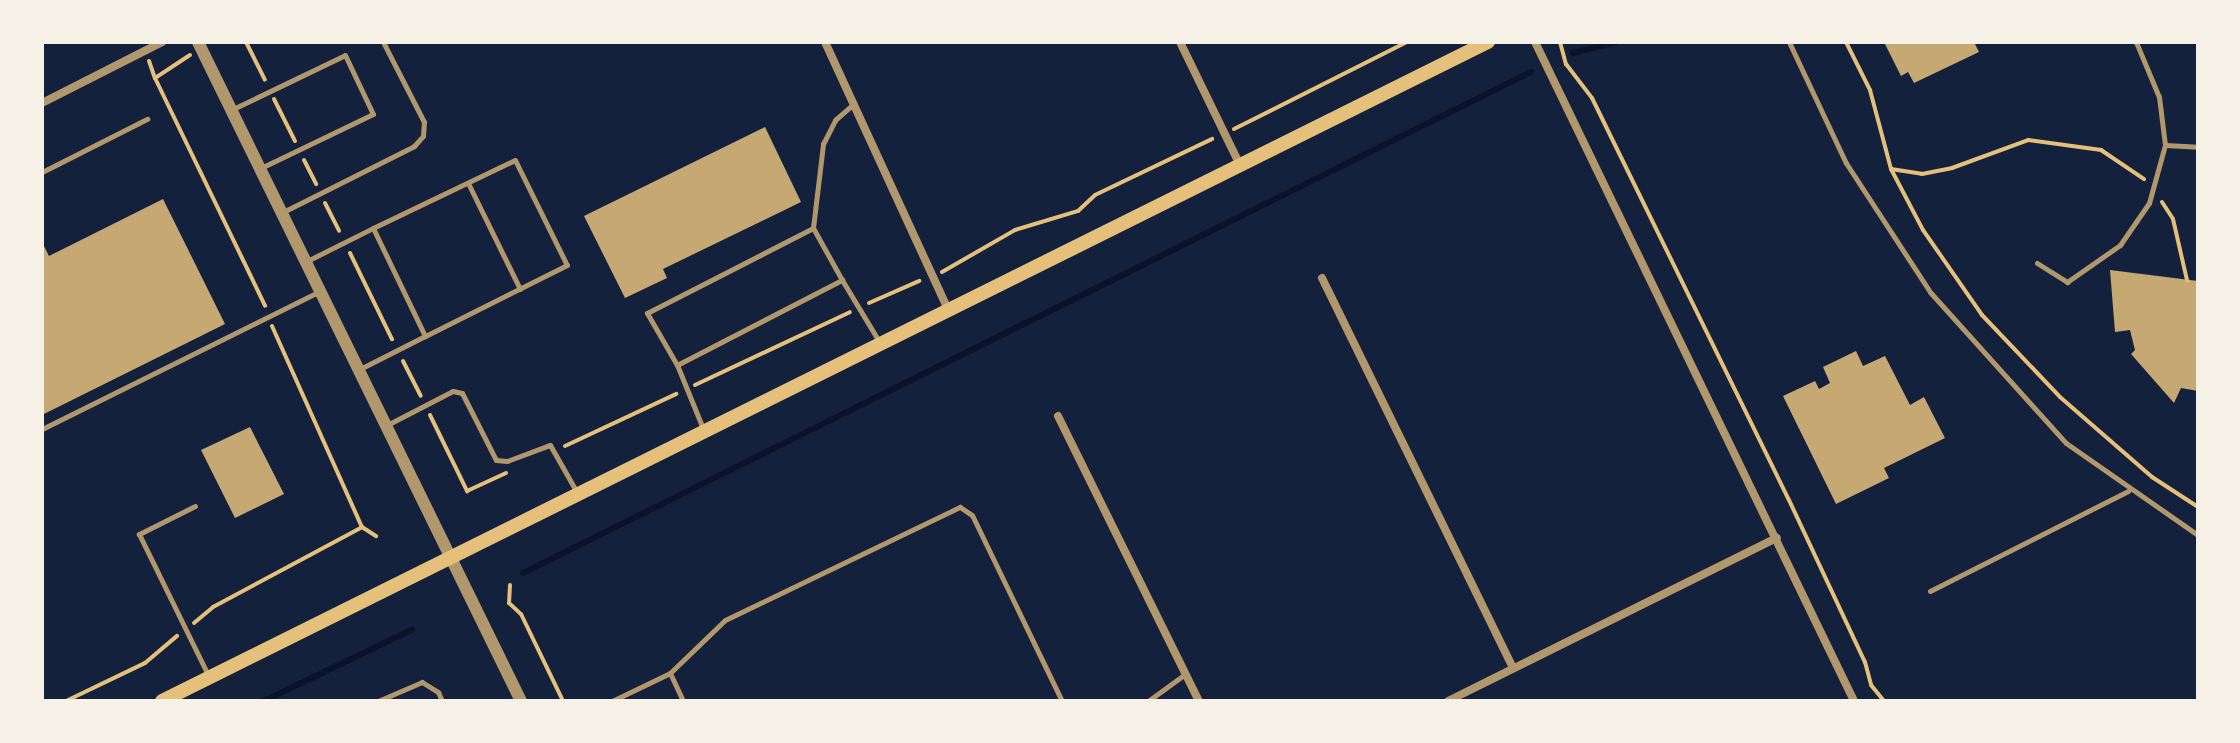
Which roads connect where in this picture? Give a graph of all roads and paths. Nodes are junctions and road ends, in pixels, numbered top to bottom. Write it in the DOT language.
graph roads {
  1 [pos="162,42"];
  2 [pos="383,42"];
  3 [pos="825,42"];
  4 [pos="1180,42"];
  5 [pos="1488,42"];
  6 [pos="1535,42"];
  7 [pos="1560,42"];
  8 [pos="1789,42"];
  9 [pos="1846,42"];
  10 [pos="2136,42"];
  11 [pos="199,45"];
  12 [pos="42,103"];
  13 [pos="852,105"];
  14 [pos="232,110"];
  15 [pos="147,119"];
  16 [pos="2165,145"];
  17 [pos="2198,147"];
  18 [pos="1240,165"];
  19 [pos="260,169"];
  20 [pos="1891,169"];
  21 [pos="42,172"];
  22 [pos="468,183"];
  23 [pos="2154,190"];
  24 [pos="282,213"];
  25 [pos="373,228"];
  26 [pos="813,228"];
  27 [pos="2198,235"];
  28 [pos="2198,249"];
  29 [pos="306,261"];
  30 [pos="2037,263"];
  31 [pos="1322,278"];
  32 [pos="842,280"];
  33 [pos="2187,280"];
  34 [pos="520,289"];
  35 [pos="320,291"];
  36 [pos="948,310"];
  37 [pos="268,317"];
  38 [pos="425,336"];
  39 [pos="881,344"];
  40 [pos="677,365"];
  41 [pos="359,369"];
  42 [pos="1058,416"];
  43 [pos="386,426"];
  44 [pos="42,429"];
  45 [pos="704,432"];
  46 [pos="2128,491"];
  47 [pos="578,494"];
  48 [pos="195,506"];
  49 [pos="2198,507"];
  50 [pos="362,527"];
  51 [pos="2198,535"];
  52 [pos="376,536"];
  53 [pos="1777,538"];
  54 [pos="451,558"];
  55 [pos="510,585"];
  56 [pos="1930,591"];
  57 [pos="186,629"];
  58 [pos="1513,668"];
  59 [pos="670,673"];
  60 [pos="1185,674"];
  61 [pos="209,677"];
  62 [pos="66,701"];
  63 [pos="162,701"];
  64 [pos="378,701"];
  65 [pos="442,701"];
  66 [pos="521,701"];
  67 [pos="563,701"];
  68 [pos="612,701"];
  69 [pos="683,701"];
  70 [pos="1062,701"];
  71 [pos="1148,701"];
  72 [pos="1199,701"];
  73 [pos="1448,701"];
  74 [pos="1854,701"];
  75 [pos="1884,701"];
  1 -- 12 [label="street"];
  2 -- 24 [label="lane"];
  3 -- 13 [label="street"];
  4 -- 18 [label="street"];
  5 -- 18 [label="main road"];
  6 -- 53 [label="street"];
  7 -- 75 [label="path"];
  8 -- 46 [label="lane"];
  9 -- 20 [label="path"];
  10 -- 16 [label="lane"];
  11 -- 14 [label="street"];
  11 -- 37 [label="path"];
  13 -- 26 [label="lane"];
  13 -- 36 [label="street"];
  14 -- 19 [label="street"];
  14 -- 19 [label="lane"];
  15 -- 21 [label="lane"];
  16 -- 17 [label="lane"];
  16 -- 23 [label="lane"];
  18 -- 36 [label="main road"];
  19 -- 24 [label="street"];
  20 -- 23 [label="path"];
  20 -- 49 [label="path"];
  22 -- 25 [label="lane"];
  22 -- 34 [label="lane"];
  22 -- 34 [label="lane"];
  23 -- 30 [label="lane"];
  23 -- 33 [label="path"];
  24 -- 29 [label="street"];
  25 -- 29 [label="lane"];
  25 -- 38 [label="lane"];
  26 -- 32 [label="lane"];
  26 -- 40 [label="lane"];
  27 -- 28 [label="lane"];
  29 -- 35 [label="street"];
  31 -- 58 [label="street"];
  32 -- 39 [label="lane"];
  32 -- 40 [label="lane"];
  34 -- 38 [label="lane"];
  35 -- 37 [label="lane"];
  35 -- 41 [label="street"];
  36 -- 39 [label="main road"];
  37 -- 44 [label="lane"];
  37 -- 50 [label="path"];
  38 -- 41 [label="lane"];
  39 -- 45 [label="main road"];
  40 -- 45 [label="lane"];
  41 -- 43 [label="street"];
  42 -- 60 [label="street"];
  43 -- 47 [label="lane"];
  43 -- 54 [label="street"];
  45 -- 47 [label="main road"];
  46 -- 51 [label="lane"];
  46 -- 56 [label="lane"];
  47 -- 54 [label="main road"];
  48 -- 57 [label="lane"];
  50 -- 52 [label="path"];
  50 -- 57 [label="path"];
  53 -- 58 [label="street"];
  53 -- 74 [label="street"];
  54 -- 61 [label="main road"];
  54 -- 66 [label="street"];
  55 -- 67 [label="path"];
  57 -- 61 [label="lane"];
  57 -- 62 [label="path"];
  58 -- 73 [label="street"];
  59 -- 68 [label="lane"];
  59 -- 69 [label="lane"];
  59 -- 70 [label="lane"];
  60 -- 71 [label="lane"];
  60 -- 72 [label="street"];
  61 -- 63 [label="main road"];
  64 -- 65 [label="lane"];
}
